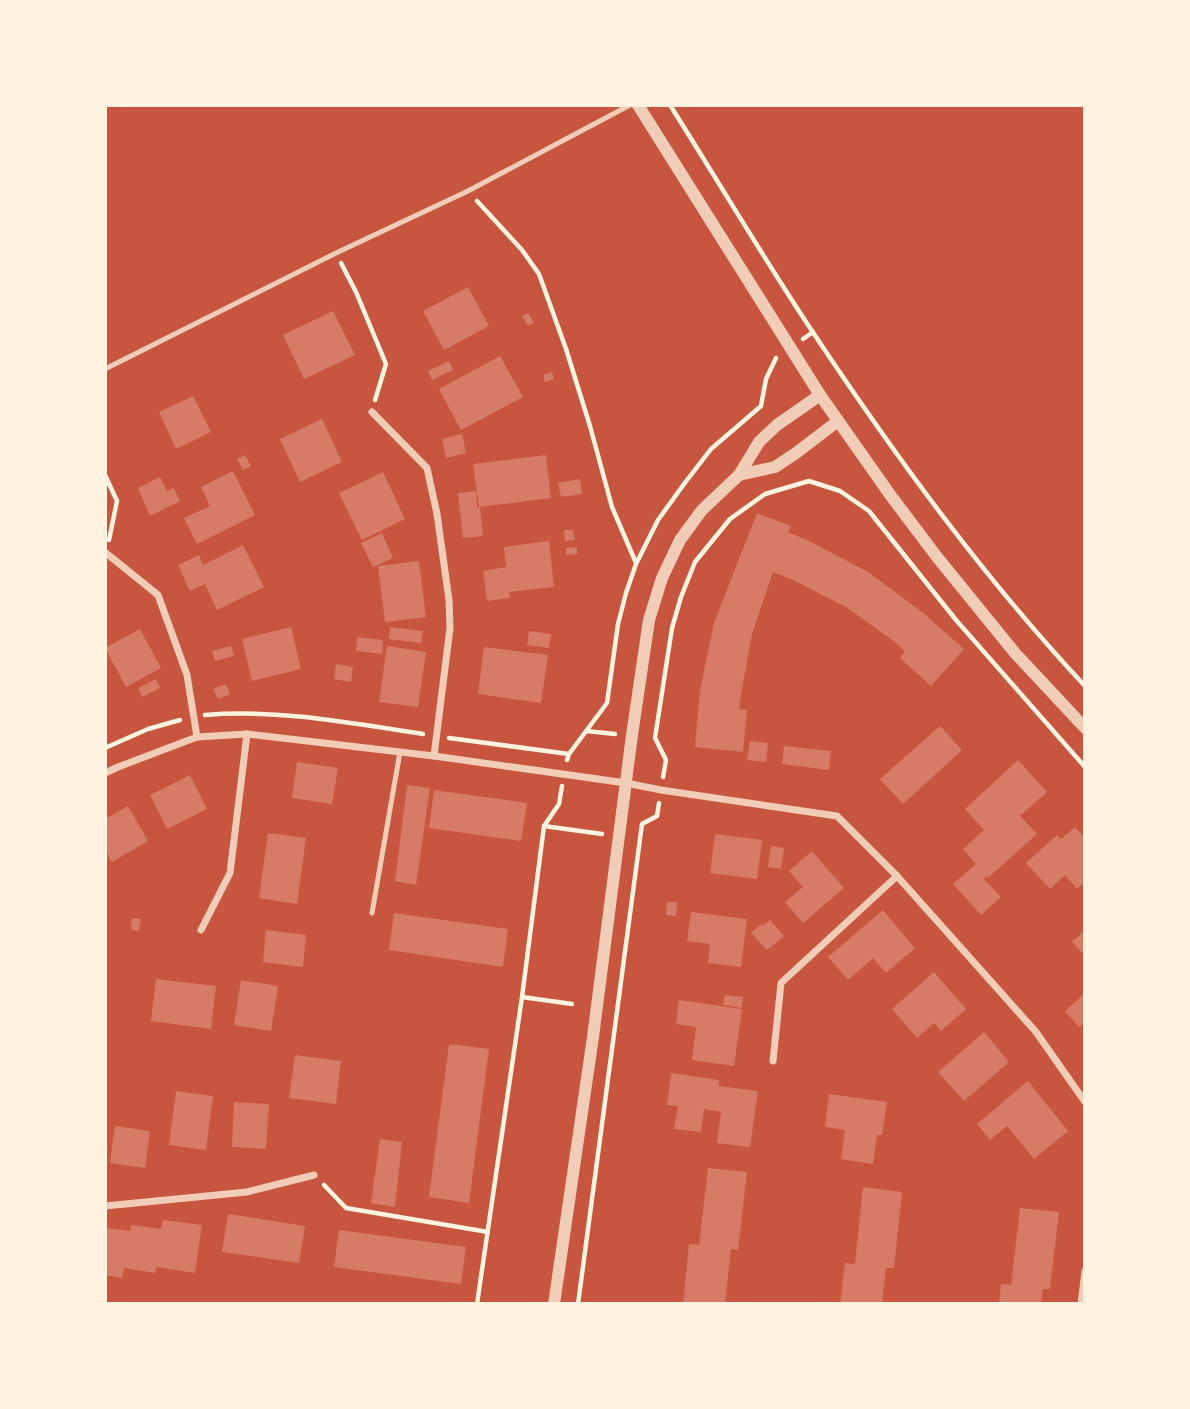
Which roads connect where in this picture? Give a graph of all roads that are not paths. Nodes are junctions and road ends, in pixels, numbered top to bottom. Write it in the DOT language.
graph roads {
  1 [pos="630,105"];
  2 [pos="638,105"];
  3 [pos="105,369"];
  4 [pos="820,395"];
  5 [pos="372,412"];
  6 [pos="838,421"];
  7 [pos="739,475"];
  8 [pos="106,553"];
  9 [pos="1085,729"];
  10 [pos="247,734"];
  11 [pos="197,737"];
  12 [pos="400,752"];
  13 [pos="434,756"];
  14 [pos="105,773"];
  15 [pos="626,783"];
  16 [pos="897,876"];
  17 [pos="372,913"];
  18 [pos="201,930"];
  19 [pos="773,1061"];
  20 [pos="1085,1102"];
  21 [pos="314,1175"];
  22 [pos="105,1206"];
  23 [pos="1085,1271"];
  24 [pos="554,1304"];
  25 [pos="1081,1304"];
  1 -- 3 [label="lane"];
  2 -- 4 [label="street"];
  4 -- 6 [label="street"];
  4 -- 7 [label="street"];
  5 -- 13 [label="street"];
  6 -- 7 [label="street"];
  6 -- 9 [label="street"];
  7 -- 15 [label="street"];
  8 -- 11 [label="street"];
  10 -- 11 [label="street"];
  10 -- 12 [label="street"];
  10 -- 18 [label="street"];
  11 -- 14 [label="street"];
  12 -- 13 [label="street"];
  12 -- 17 [label="lane"];
  13 -- 15 [label="street"];
  15 -- 16 [label="street"];
  15 -- 24 [label="street"];
  16 -- 19 [label="street"];
  16 -- 20 [label="street"];
  21 -- 22 [label="street"];
  23 -- 25 [label="street"];
}
